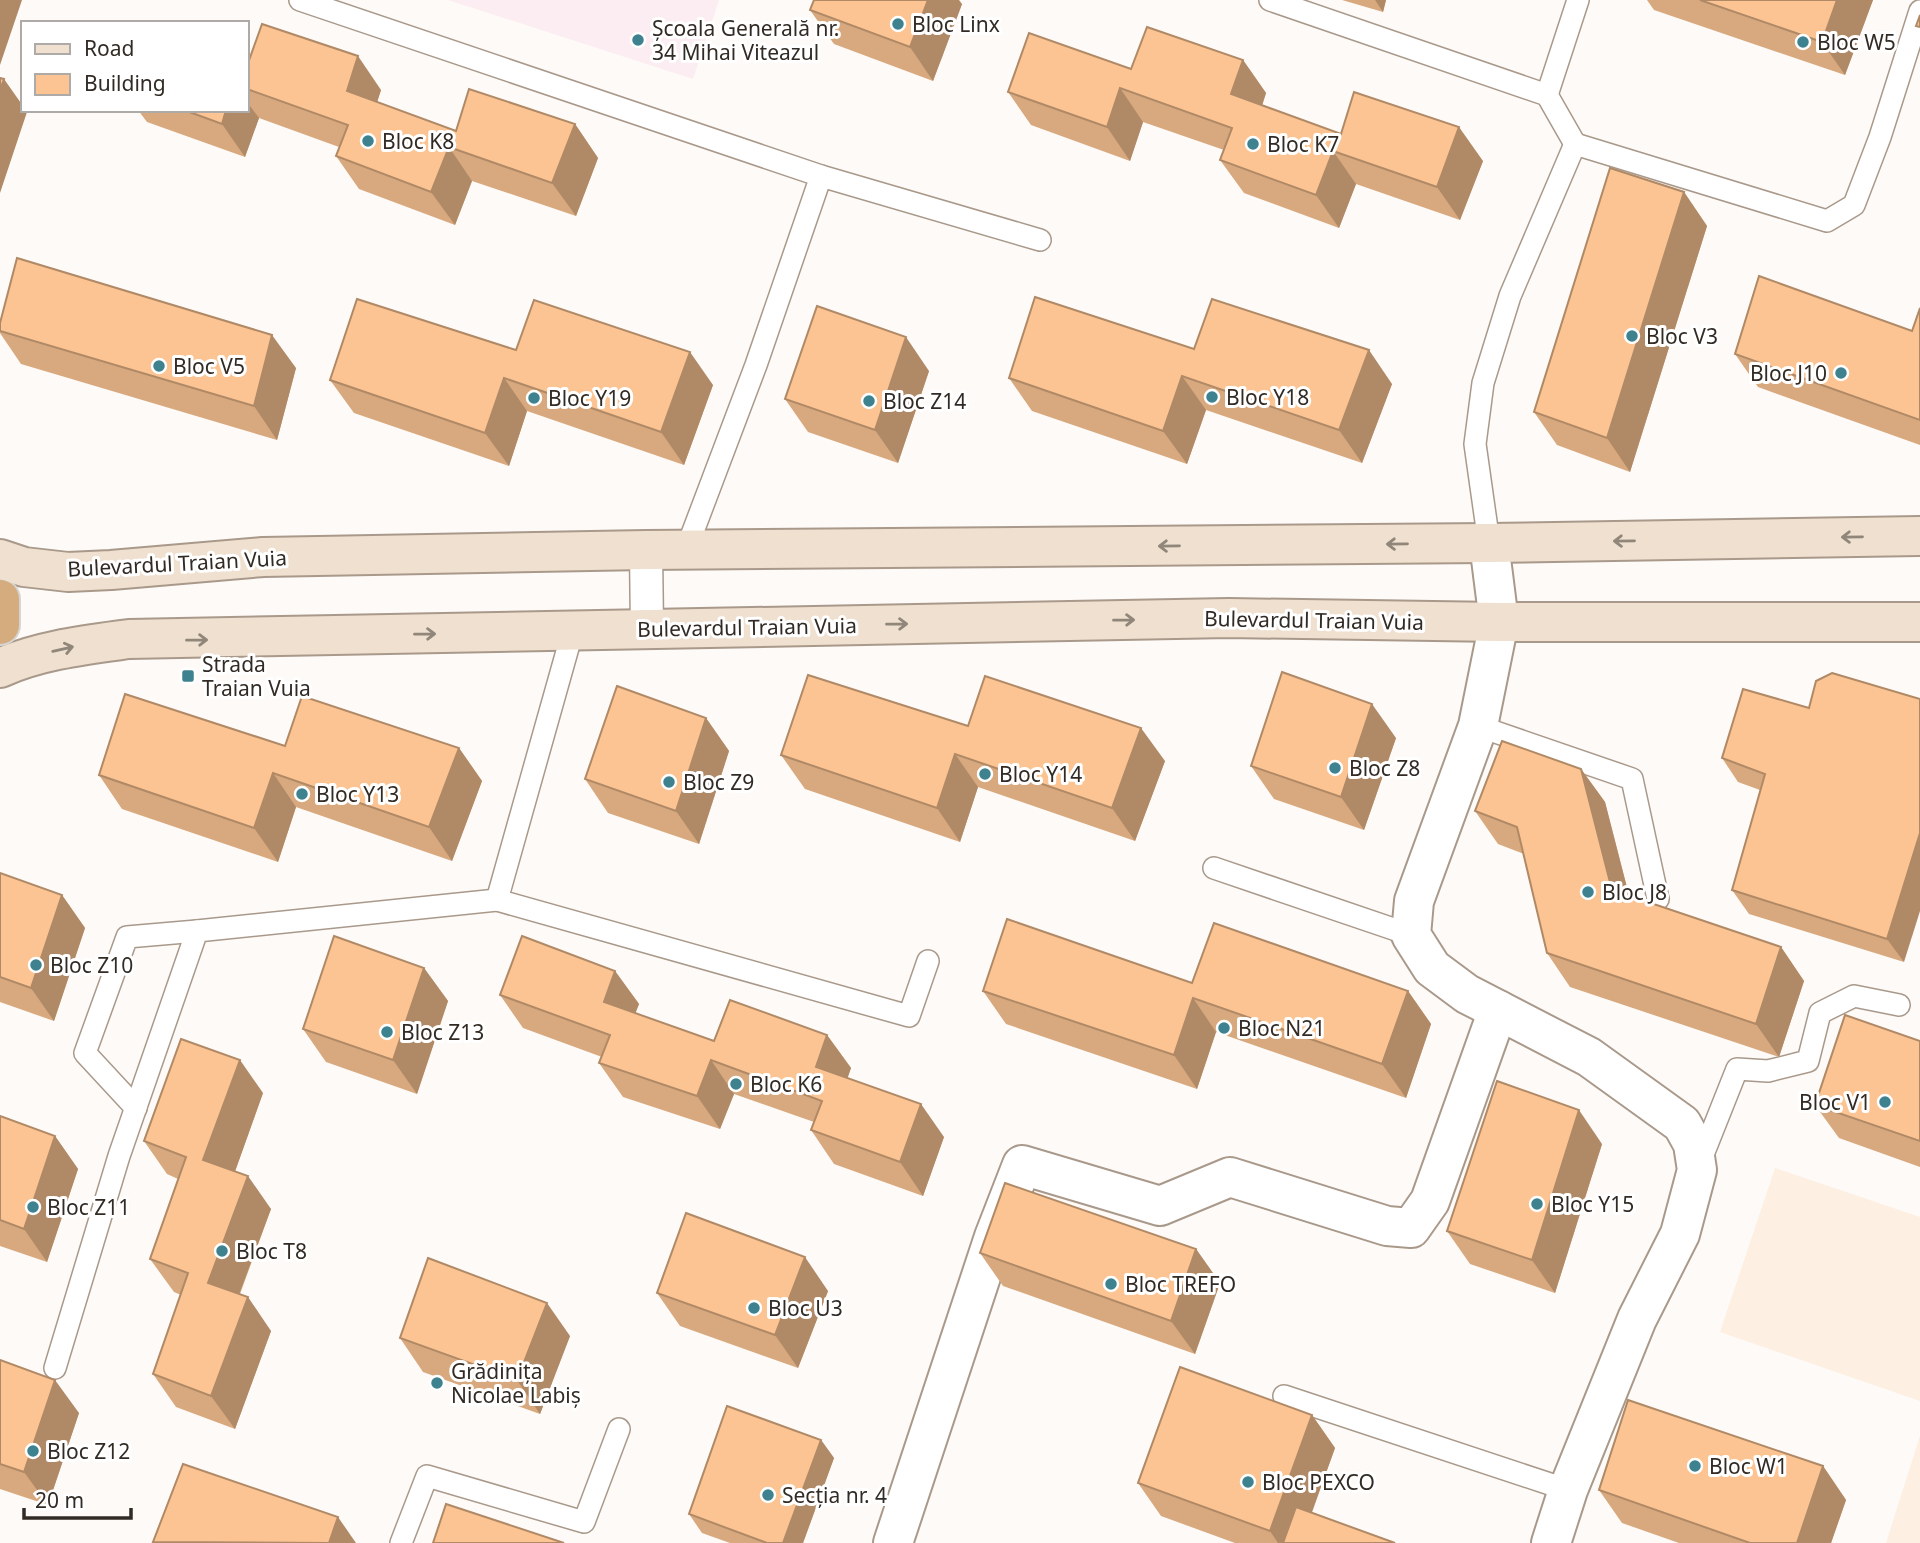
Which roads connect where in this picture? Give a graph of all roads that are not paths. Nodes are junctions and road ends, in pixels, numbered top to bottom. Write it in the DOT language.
graph roads {
  1 [pos="300,0"];
  2 [pos="1270,0"];
  3 [pos="1578,0"];
  4 [pos="1920,11"];
  5 [pos="1547,94"];
  6 [pos="1575,145"];
  7 [pos="821,176"];
  8 [pos="1040,240"];
  9 [pos="1920,536"];
  10 [pos="1489,543"];
  11 [pos="646,550"];
  12 [pos="687,550"];
  13 [pos="0,559"];
  14 [pos="0,599"];
  15 [pos="1499,622"];
  16 [pos="1920,622"];
  17 [pos="0,625"];
  18 [pos="647,629"];
  19 [pos="573,630"];
  20 [pos="0,668"];
  21 [pos="1478,726"];
  22 [pos="1214,867"];
  23 [pos="1658,899"];
  24 [pos="497,900"];
  25 [pos="197,931"];
  26 [pos="1410,935"];
  27 [pos="928,961"];
  28 [pos="1899,1005"];
  29 [pos="1498,1010"];
  30 [pos="136,1108"];
  31 [pos="1698,1170"];
  32 [pos="55,1368"];
  33 [pos="1284,1396"];
  34 [pos="619,1429"];
  35 [pos="1567,1490"];
  36 [pos="401,1543"];
  37 [pos="893,1543"];
  38 [pos="1551,1543"];
  1 -- 7 [label="lane"];
  2 -- 5 [label="lane"];
  3 -- 5 [label="lane"];
  4 -- 6 [label="lane"];
  5 -- 6 [label="lane"];
  6 -- 10 [label="lane"];
  7 -- 8 [label="lane"];
  7 -- 12 [label="lane"];
  9 -- 10 [label="main road, Bulevardul Traian Vuia, one-way"];
  10 -- 12 [label="main road, Bulevardul Traian Vuia, one-way"];
  10 -- 15 [label="street"];
  11 -- 12 [label="main road, Bulevardul Traian Vuia"];
  11 -- 13 [label="main road, Bulevardul Traian Vuia"];
  11 -- 18 [label="street"];
  14 -- 17 [label="highway"];
  15 -- 16 [label="main road, Bulevardul Traian Vuia"];
  18 -- 15 [label="main road, Bulevardul Traian Vuia, one-way"];
  15 -- 21 [label="street"];
  18 -- 19 [label="main road, Bulevardul Traian Vuia"];
  20 -- 19 [label="main road, Bulevardul Traian Vuia, one-way"];
  19 -- 24 [label="lane"];
  21 -- 23 [label="lane"];
  21 -- 26 [label="street"];
  22 -- 26 [label="lane"];
  24 -- 25 [label="lane"];
  24 -- 27 [label="lane"];
  25 -- 30 [label="lane"];
  25 -- 30 [label="lane"];
  26 -- 29 [label="street"];
  28 -- 31 [label="lane"];
  29 -- 31 [label="street"];
  29 -- 37 [label="street"];
  30 -- 32 [label="lane"];
  31 -- 35 [label="street"];
  33 -- 35 [label="lane"];
  34 -- 36 [label="lane"];
  35 -- 38 [label="street"];
}
